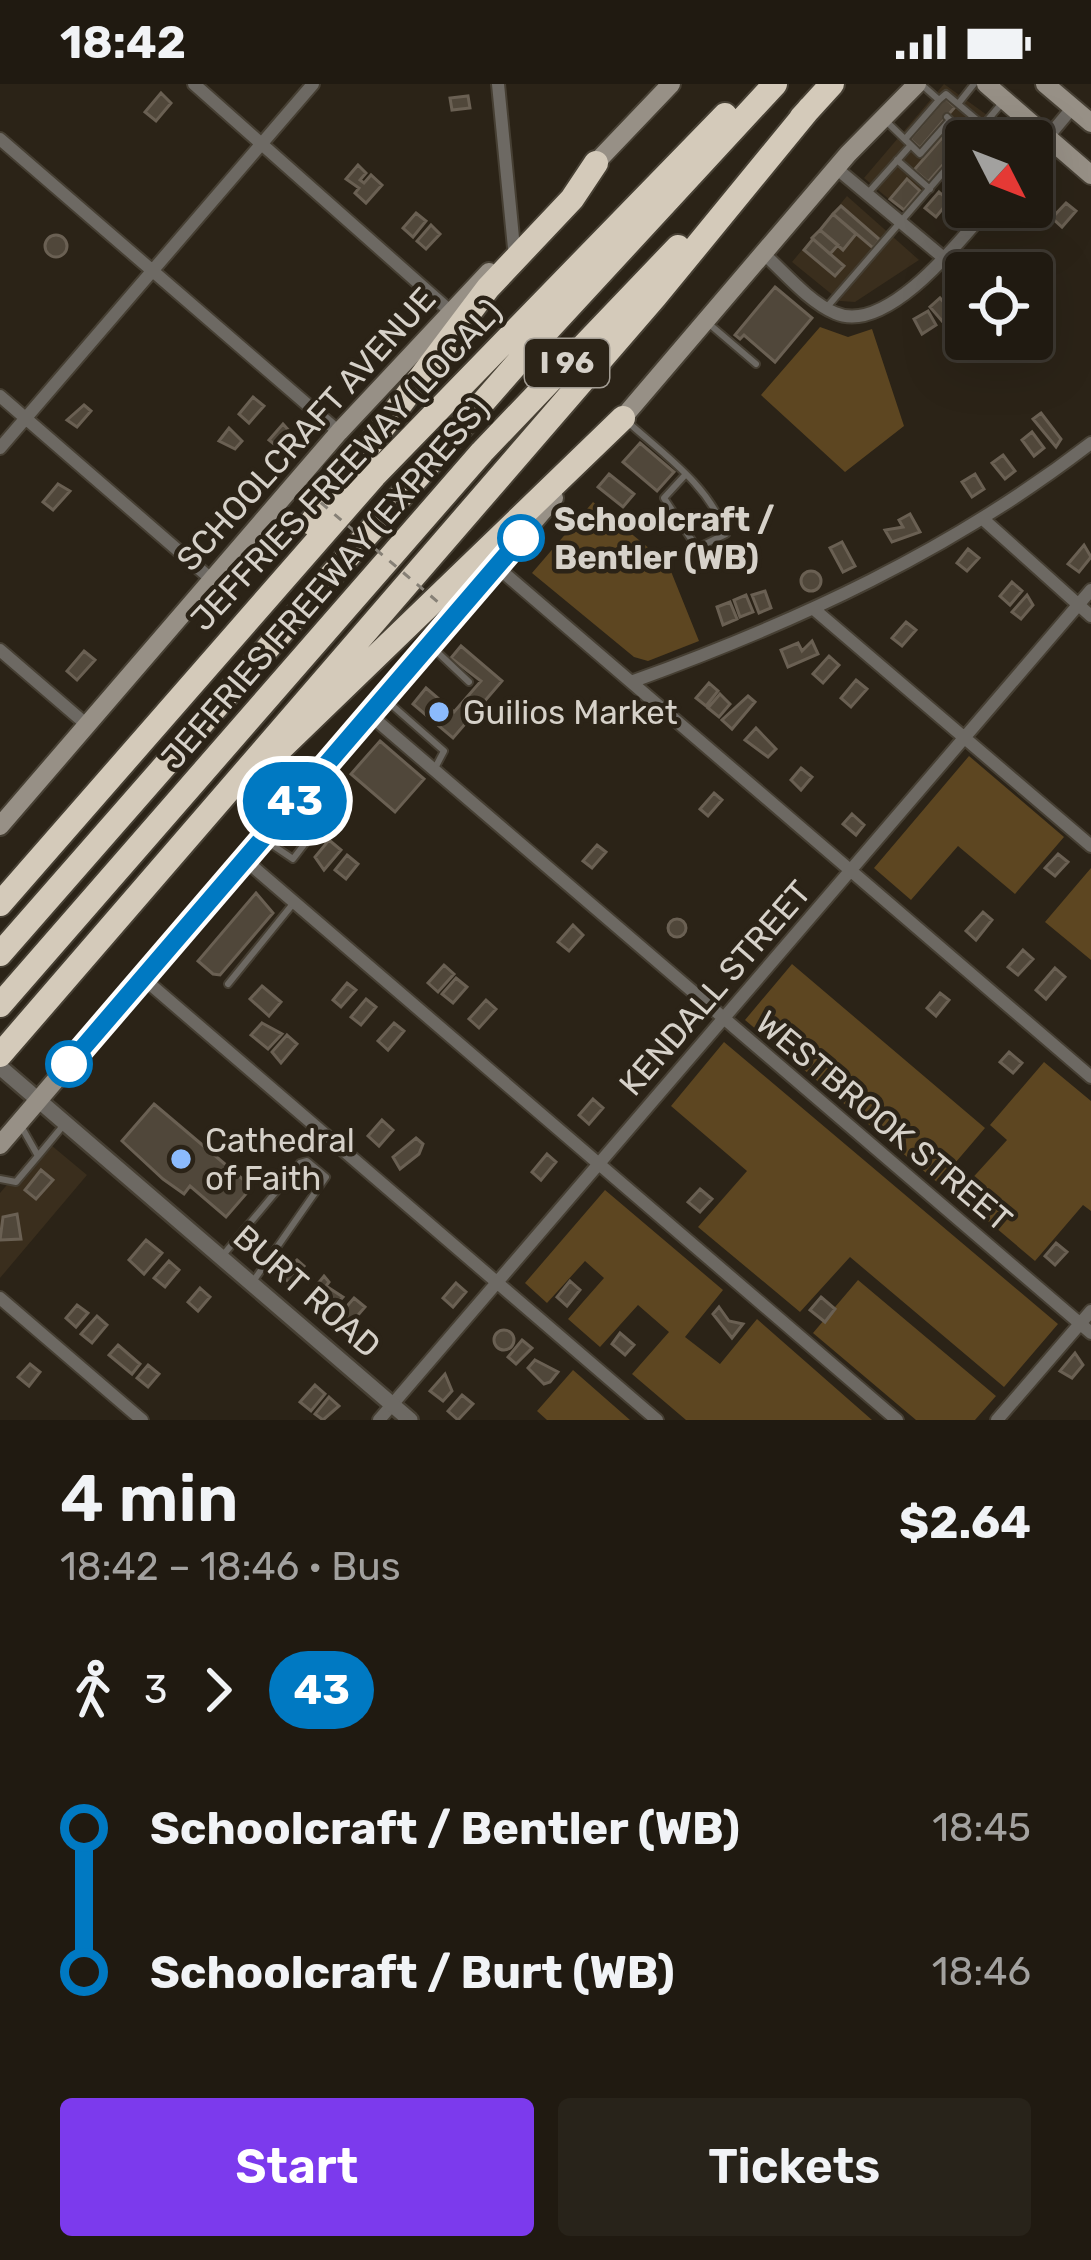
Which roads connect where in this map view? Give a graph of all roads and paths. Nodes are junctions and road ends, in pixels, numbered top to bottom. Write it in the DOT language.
graph roads {
  1 [pos="194,84"];
  2 [pos="313,84"];
  3 [pos="498,84"];
  4 [pos="671,84"];
  5 [pos="756,84"];
  6 [pos="776,84"];
  7 [pos="832,84"];
  8 [pos="919,84"];
  9 [pos="974,84"];
  10 [pos="986,84"];
  11 [pos="1045,84"];
  12 [pos="1005,100"];
  13 [pos="936,104"];
  14 [pos="960,105"];
  15 [pos="1072,107"];
  16 [pos="808,110"];
  17 [pos="882,119"];
  18 [pos="977,120"];
  19 [pos="987,120"];
  20 [pos="1028,120"];
  21 [pos="1091,123"];
  22 [pos="1053,130"];
  23 [pos="0,139"];
  24 [pos="1053,142"];
  25 [pos="262,143"];
  26 [pos="907,143"];
  27 [pos="897,160"];
  28 [pos="596,163"];
  29 [pos="836,168"];
  30 [pos="945,171"];
  31 [pos="1091,175"];
  32 [pos="930,189"];
  33 [pos="867,194"];
  34 [pos="902,223"];
  35 [pos="971,228"];
  36 [pos="514,248"];
  37 [pos="951,252"];
  38 [pos="763,253"];
  39 [pos="945,259"];
  40 [pos="152,270"];
  41 [pos="826,308"];
  42 [pos="450,310"];
  43 [pos="705,321"];
  44 [pos="756,364"];
  45 [pos="0,396"];
  46 [pos="26,418"];
  47 [pos="622,418"];
  48 [pos="339,432"];
  49 [pos="1091,443"];
  50 [pos="0,448"];
  51 [pos="686,473"];
  52 [pos="307,491"];
  53 [pos="982,519"];
  54 [pos="496,566"];
  55 [pos="211,579"];
  56 [pos="1091,590"];
  57 [pos="1078,605"];
  58 [pos="445,608"];
  59 [pos="815,610"];
  60 [pos="1091,616"];
  61 [pos="429,644"];
  62 [pos="0,650"];
  63 [pos="469,682"];
  64 [pos="631,682"];
  65 [pos="383,698"];
  66 [pos="164,713"];
  67 [pos="369,714"];
  68 [pos="87,724"];
  69 [pos="964,738"];
  70 [pos="434,770"];
  71 [pos="290,807"];
  72 [pos="0,826"];
  73 [pos="262,838"];
  74 [pos="1091,846"];
  75 [pos="244,859"];
  76 [pos="850,870"];
  77 [pos="295,902"];
  78 [pos="0,904"];
  79 [pos="0,954"];
  80 [pos="80,962"];
  81 [pos="142,978"];
  82 [pos="228,984"];
  83 [pos="0,1005"];
  84 [pos="723,1020"];
  85 [pos="4,1066"];
  86 [pos="1091,1077"];
  87 [pos="38,1100"];
  88 [pos="19,1123"];
  89 [pos="65,1124"];
  90 [pos="0,1144"];
  91 [pos="38,1156"];
  92 [pos="599,1164"];
  93 [pos="0,1179"];
  94 [pos="222,1257"];
  95 [pos="252,1283"];
  96 [pos="497,1284"];
  97 [pos="0,1298"];
  98 [pos="1091,1311"];
  99 [pos="1086,1328"];
  100 [pos="392,1405"];
  101 [pos="142,1420"];
  102 [pos="379,1420"];
  103 [pos="410,1420"];
  104 [pos="657,1420"];
  105 [pos="897,1420"];
  106 [pos="997,1420"];
  1 -- 25 [label="street"];
  2 -- 25 [label="street"];
  3 -- 36 [label="street"];
  4 -- 28 [label="main road, SCHOOLCRAFT AVENUE"];
  5 -- 66 [label="highway, JEFFRIES FREEWAY (LOCAL) / I 96"];
  6 -- 79 [label="highway, JEFFRIES FREEWAY (EXPRESS) / I 96"];
  7 -- 16 [label="highway, I 96"];
  8 -- 13 [label="lane"];
  8 -- 17 [label="main road"];
  9 -- 14 [label="lane"];
  10 -- 12 [label="main road"];
  11 -- 15 [label="main road"];
  12 -- 19 [label="lane"];
  12 -- 20 [label="main road"];
  13 -- 14 [label="lane"];
  13 -- 26 [label="lane"];
  14 -- 18 [label="lane"];
  14 -- 26 [label="lane"];
  15 -- 21 [label="main road"];
  15 -- 22 [label="street"];
  16 -- 80 [label="highway, I 96"];
  16 -- 83 [label="highway, JEFFRIES FREEWAY (EXPRESS) / I 96"];
  17 -- 26 [label="lane"];
  17 -- 29 [label="main road"];
  23 -- 40 [label="street"];
  24 -- 31 [label="main road"];
  25 -- 40 [label="street"];
  25 -- 42 [label="street"];
  26 -- 27 [label="lane"];
  27 -- 32 [label="lane"];
  27 -- 33 [label="lane"];
  28 -- 36 [label="main road, SCHOOLCRAFT AVENUE"];
  28 -- 66 [label="highway"];
  29 -- 33 [label="street"];
  29 -- 38 [label="main road"];
  30 -- 32 [label="lane"];
  32 -- 34 [label="lane"];
  33 -- 34 [label="street"];
  34 -- 39 [label="street"];
  34 -- 41 [label="lane"];
  35 -- 37 [label="street"];
  36 -- 42 [label="main road, SCHOOLCRAFT AVENUE"];
  38 -- 41 [label="street"];
  38 -- 43 [label="main road"];
  39 -- 41 [label="street"];
  40 -- 46 [label="street"];
  40 -- 48 [label="street"];
  42 -- 48 [label="main road, SCHOOLCRAFT AVENUE"];
  43 -- 44 [label="lane"];
  43 -- 47 [label="main road"];
  45 -- 46 [label="street"];
  46 -- 50 [label="street"];
  46 -- 55 [label="street"];
  47 -- 51 [label="lane"];
  47 -- 54 [label="main road"];
  47 -- 80 [label="highway"];
  48 -- 55 [label="main road, SCHOOLCRAFT AVENUE"];
  49 -- 53 [label="street"];
  51 -- 51 [label="lane"];
  52 -- 58 [label="path, bridge"];
  53 -- 57 [label="street"];
  53 -- 59 [label="street"];
  54 -- 61 [label="main road"];
  54 -- 64 [label="street"];
  55 -- 68 [label="main road, SCHOOLCRAFT AVENUE"];
  56 -- 57 [label="street, KENDALL STREET"];
  57 -- 60 [label="street"];
  57 -- 69 [label="street, KENDALL STREET"];
  59 -- 64 [label="street"];
  59 -- 69 [label="street"];
  61 -- 63 [label="lane"];
  61 -- 65 [label="main road"];
  62 -- 68 [label="street"];
  64 -- 76 [label="street"];
  65 -- 67 [label="main road"];
  65 -- 70 [label="lane"];
  66 -- 78 [label="highway, JEFFRIES FREEWAY (LOCAL) / I 96"];
  67 -- 70 [label="street, WESTBROOK STREET"];
  67 -- 71 [label="main road"];
  68 -- 72 [label="main road, SCHOOLCRAFT AVENUE"];
  69 -- 74 [label="street"];
  69 -- 76 [label="street, KENDALL STREET"];
  70 -- 84 [label="street, WESTBROOK STREET"];
  71 -- 73 [label="main road"];
  71 -- 73 [label="lane"];
  73 -- 75 [label="main road"];
  75 -- 77 [label="street"];
  75 -- 81 [label="main road"];
  76 -- 84 [label="street, KENDALL STREET"];
  76 -- 86 [label="street"];
  77 -- 82 [label="lane"];
  77 -- 92 [label="street"];
  80 -- 85 [label="highway, I 96"];
  81 -- 87 [label="main road"];
  81 -- 96 [label="street"];
  84 -- 92 [label="street, KENDALL STREET"];
  84 -- 99 [label="street, WESTBROOK STREET"];
  85 -- 87 [label="street, BURT ROAD"];
  87 -- 88 [label="main road"];
  87 -- 89 [label="street, BURT ROAD"];
  88 -- 90 [label="main road"];
  88 -- 91 [label="lane"];
  89 -- 91 [label="lane"];
  89 -- 94 [label="street, BURT ROAD"];
  91 -- 93 [label="lane"];
  92 -- 96 [label="street, KENDALL STREET"];
  92 -- 105 [label="street"];
  94 -- 95 [label="street, BURT ROAD"];
  94 -- 95 [label="lane"];
  95 -- 100 [label="street, BURT ROAD"];
  96 -- 100 [label="street, KENDALL STREET"];
  96 -- 104 [label="street"];
  97 -- 101 [label="street"];
  98 -- 99 [label="street"];
  99 -- 106 [label="street"];
  100 -- 102 [label="street, KENDALL STREET"];
  100 -- 103 [label="street, BURT ROAD"];
}
